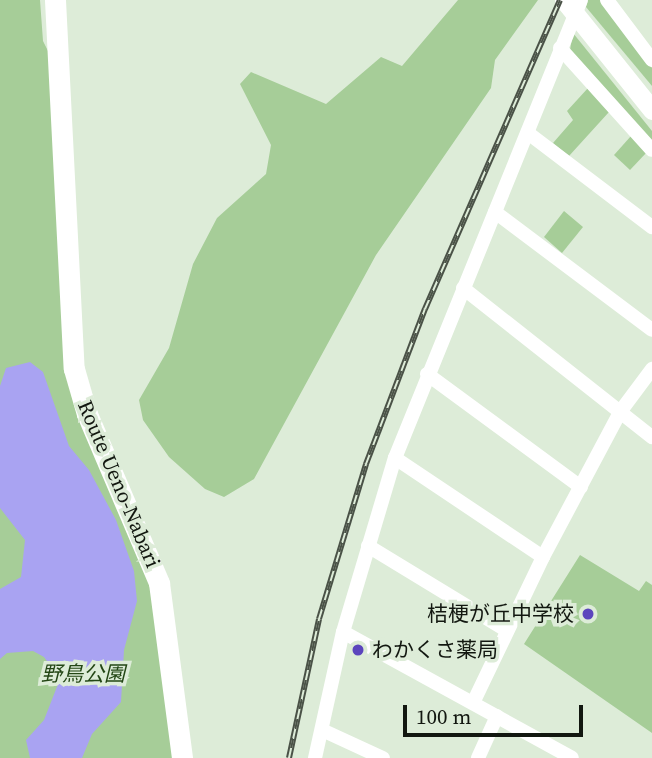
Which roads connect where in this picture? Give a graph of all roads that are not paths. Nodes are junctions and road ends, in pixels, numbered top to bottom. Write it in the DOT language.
graph roads {
  1 [pos="55,0"];
  2 [pos="564,0"];
  3 [pos="581,0"];
  4 [pos="607,0"];
  5 [pos="560,48"];
  6 [pos="652,60"];
  7 [pos="652,110"];
  8 [pos="528,133"];
  9 [pos="652,150"];
  10 [pos="495,212"];
  11 [pos="652,227"];
  12 [pos="463,288"];
  13 [pos="652,330"];
  14 [pos="652,369"];
  15 [pos="428,374"];
  16 [pos="620,412"];
  17 [pos="652,437"];
  18 [pos="395,458"];
  19 [pos="581,487"];
  20 [pos="368,546"];
  21 [pos="542,557"];
  22 [pos="506,630"];
  23 [pos="343,632"];
  24 [pos="473,703"];
  25 [pos="497,716"];
  26 [pos="322,730"];
  27 [pos="182,758"];
  28 [pos="316,758"];
  29 [pos="383,758"];
  30 [pos="478,758"];
  31 [pos="572,758"];
  1 -- 27 [label="main road, Route Ueno-Nabari"];
  2 -- 7 [label="street"];
  3 -- 5 [label="street"];
  4 -- 6 [label="street"];
  5 -- 8 [label="street"];
  5 -- 9 [label="street"];
  8 -- 10 [label="street"];
  8 -- 11 [label="street"];
  10 -- 12 [label="street"];
  10 -- 13 [label="street"];
  12 -- 15 [label="street"];
  12 -- 16 [label="street"];
  14 -- 16 [label="street"];
  15 -- 18 [label="street"];
  15 -- 19 [label="street"];
  16 -- 17 [label="street"];
  16 -- 19 [label="street"];
  18 -- 20 [label="street"];
  18 -- 21 [label="street"];
  19 -- 21 [label="street"];
  20 -- 22 [label="street"];
  20 -- 23 [label="street"];
  21 -- 22 [label="street"];
  22 -- 24 [label="street"];
  23 -- 24 [label="street"];
  23 -- 26 [label="street"];
  24 -- 25 [label="street"];
  25 -- 30 [label="street"];
  25 -- 31 [label="street"];
  26 -- 28 [label="street"];
  26 -- 29 [label="street"];
}
